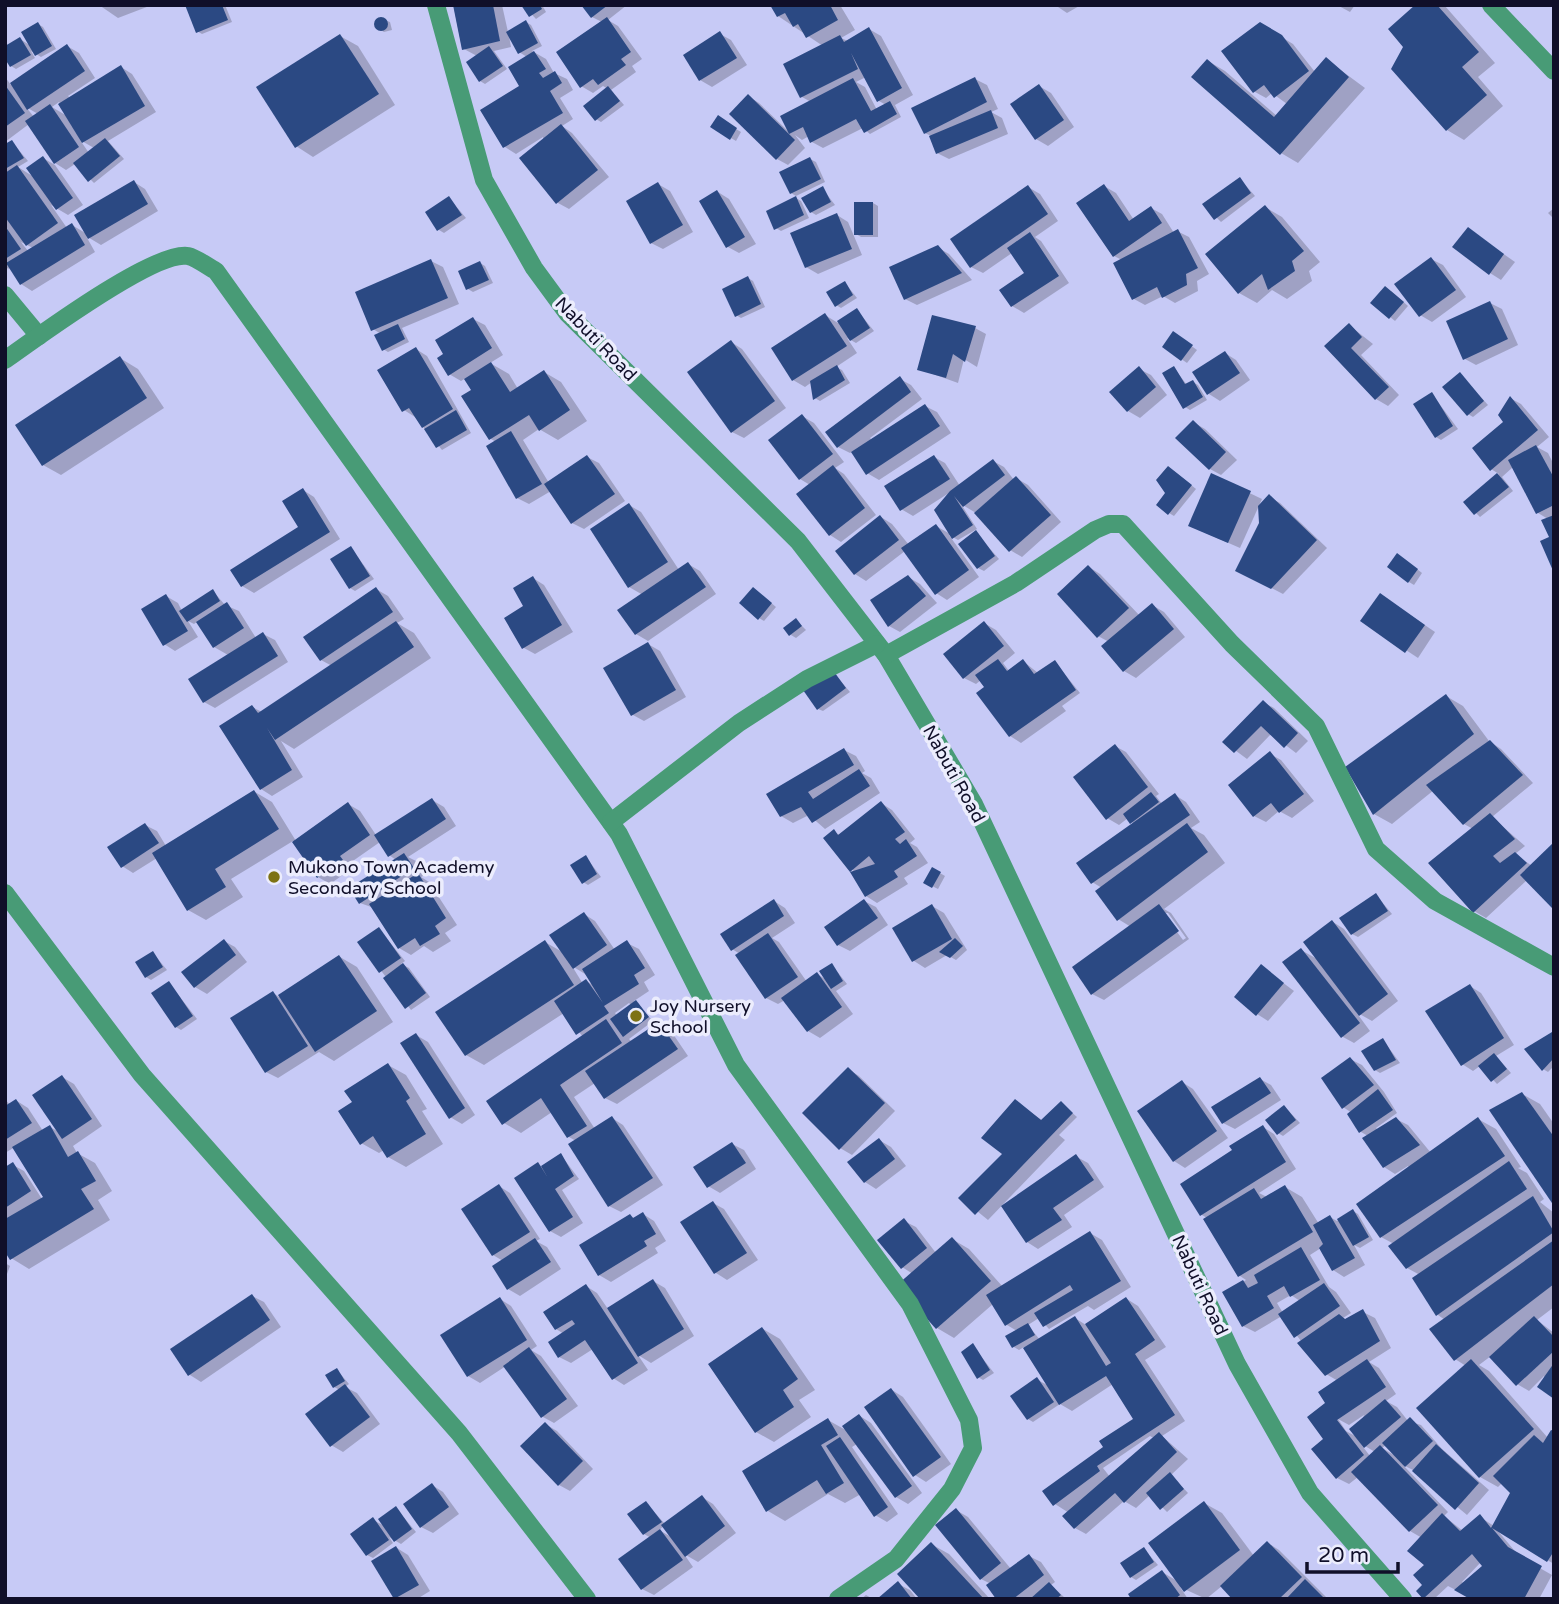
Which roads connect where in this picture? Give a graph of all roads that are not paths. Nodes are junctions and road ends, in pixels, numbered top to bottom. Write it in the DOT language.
graph roads {
  1 [pos="436,5"];
  2 [pos="1491,5"];
  3 [pos="1554,71"];
  4 [pos="5,295"];
  5 [pos="39,336"];
  6 [pos="5,360"];
  7 [pos="882,649"];
  8 [pos="611,822"];
  9 [pos="5,893"];
  10 [pos="1554,967"];
  11 [pos="587,1599"];
  12 [pos="838,1599"];
  13 [pos="1403,1599"];
  1 -- 7 [label="street, Nabuti Road"];
  2 -- 3 [label="street"];
  4 -- 5 [label="street"];
  5 -- 6 [label="street"];
  5 -- 8 [label="street"];
  7 -- 8 [label="street"];
  7 -- 10 [label="street"];
  7 -- 13 [label="street, Nabuti Road"];
  8 -- 12 [label="street"];
  9 -- 11 [label="street"];
}
